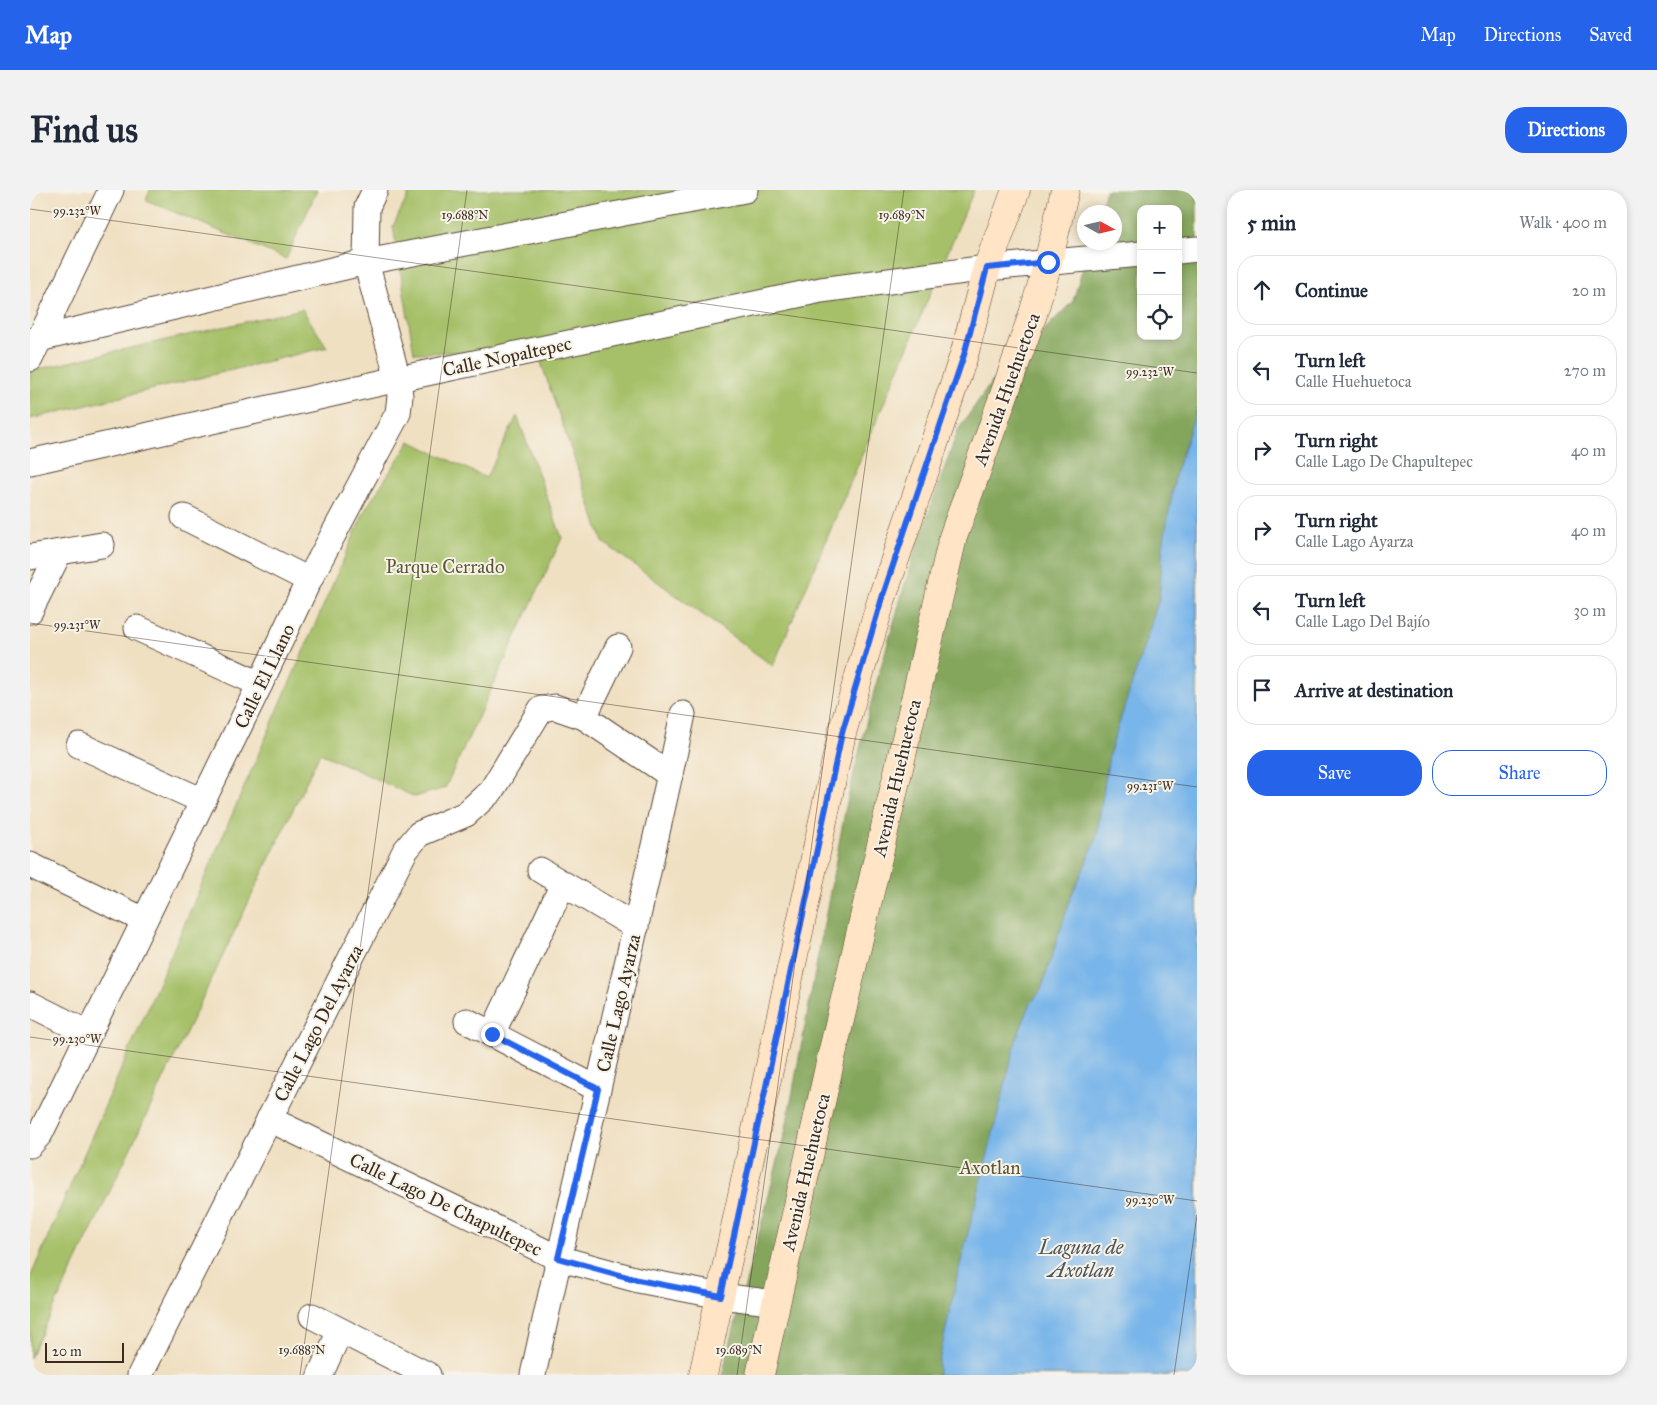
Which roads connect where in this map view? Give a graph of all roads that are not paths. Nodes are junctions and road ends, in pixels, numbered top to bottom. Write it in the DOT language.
graph roads {
  1 [pos="111,190"];
  2 [pos="375,190"];
  3 [pos="745,190"];
  4 [pos="1016,190"];
  5 [pos="1065,190"];
  6 [pos="1197,249"];
  7 [pos="1182,250"];
  8 [pos="1137,254"];
  9 [pos="366,262"];
  10 [pos="1048,262"];
  11 [pos="987,268"];
  12 [pos="33,347"];
  13 [pos="398,379"];
  14 [pos="30,462"];
  15 [pos="184,517"];
  16 [pos="102,545"];
  17 [pos="59,552"];
  18 [pos="30,557"];
  19 [pos="309,580"];
  20 [pos="30,611"];
  21 [pos="137,628"];
  22 [pos="618,647"];
  23 [pos="260,684"];
  24 [pos="683,714"];
  25 [pos="584,717"];
  26 [pos="79,745"];
  27 [pos="670,775"];
  28 [pos="203,801"];
  29 [pos="30,865"];
  30 [pos="540,870"];
  31 [pos="563,884"];
  32 [pos="144,920"];
  33 [pos="636,927"];
  34 [pos="30,1004"];
  35 [pos="468,1021"];
  36 [pos="88,1033"];
  37 [pos="492,1034"];
  38 [pos="598,1089"];
  39 [pos="269,1119"];
  40 [pos="30,1145"];
  41 [pos="558,1258"];
  42 [pos="721,1296"];
  43 [pos="776,1303"];
  44 [pos="312,1316"];
  45 [pos="340,1331"];
  46 [pos="140,1375"];
  47 [pos="320,1375"];
  48 [pos="428,1375"];
  49 [pos="533,1375"];
  50 [pos="703,1375"];
  51 [pos="760,1375"];
  1 -- 12 [label="street"];
  2 -- 9 [label="street, Calle El Llano"];
  3 -- 9 [label="street"];
  4 -- 11 [label="main road"];
  5 -- 10 [label="main road, Avenida Huehuetoca"];
  6 -- 7 [label="street"];
  8 -- 10 [label="street, Calle Nopaltepec"];
  9 -- 12 [label="street"];
  9 -- 13 [label="street, Calle El Llano"];
  10 -- 11 [label="street, Calle Nopaltepec"];
  10 -- 43 [label="main road, Avenida Huehuetoca"];
  11 -- 13 [label="street, Calle Nopaltepec"];
  11 -- 42 [label="main road"];
  13 -- 14 [label="street, Calle Nopaltepec"];
  13 -- 19 [label="street, Calle El Llano"];
  15 -- 19 [label="street"];
  16 -- 17 [label="street"];
  17 -- 18 [label="street"];
  17 -- 20 [label="street"];
  19 -- 23 [label="street, Calle El Llano"];
  21 -- 23 [label="street"];
  22 -- 25 [label="street"];
  23 -- 28 [label="street, Calle El Llano"];
  24 -- 27 [label="street, Calle Lago Ayarza"];
  25 -- 27 [label="street"];
  25 -- 39 [label="street, Calle Lago Del Ayarza"];
  26 -- 28 [label="street"];
  27 -- 33 [label="street, Calle Lago Ayarza"];
  28 -- 32 [label="street, Calle El Llano"];
  29 -- 32 [label="street"];
  30 -- 31 [label="street"];
  31 -- 33 [label="street"];
  31 -- 37 [label="street"];
  32 -- 36 [label="street, Calle El Llano"];
  33 -- 38 [label="street, Calle Lago Ayarza"];
  34 -- 36 [label="street"];
  35 -- 37 [label="street"];
  36 -- 40 [label="street, Calle El Llano"];
  37 -- 38 [label="street"];
  38 -- 41 [label="street, Calle Lago Ayarza"];
  39 -- 41 [label="street, Calle Lago De Chapultepec"];
  39 -- 46 [label="street, Calle Lago Del Ayarza"];
  41 -- 42 [label="street, Calle Lago De Chapultepec"];
  41 -- 49 [label="street, Calle Lago Ayarza"];
  42 -- 43 [label="street, Calle Lago De Chapultepec"];
  42 -- 50 [label="main road"];
  43 -- 51 [label="main road, Avenida Huehuetoca"];
  44 -- 45 [label="street"];
  45 -- 47 [label="street"];
  45 -- 48 [label="street"];
}
